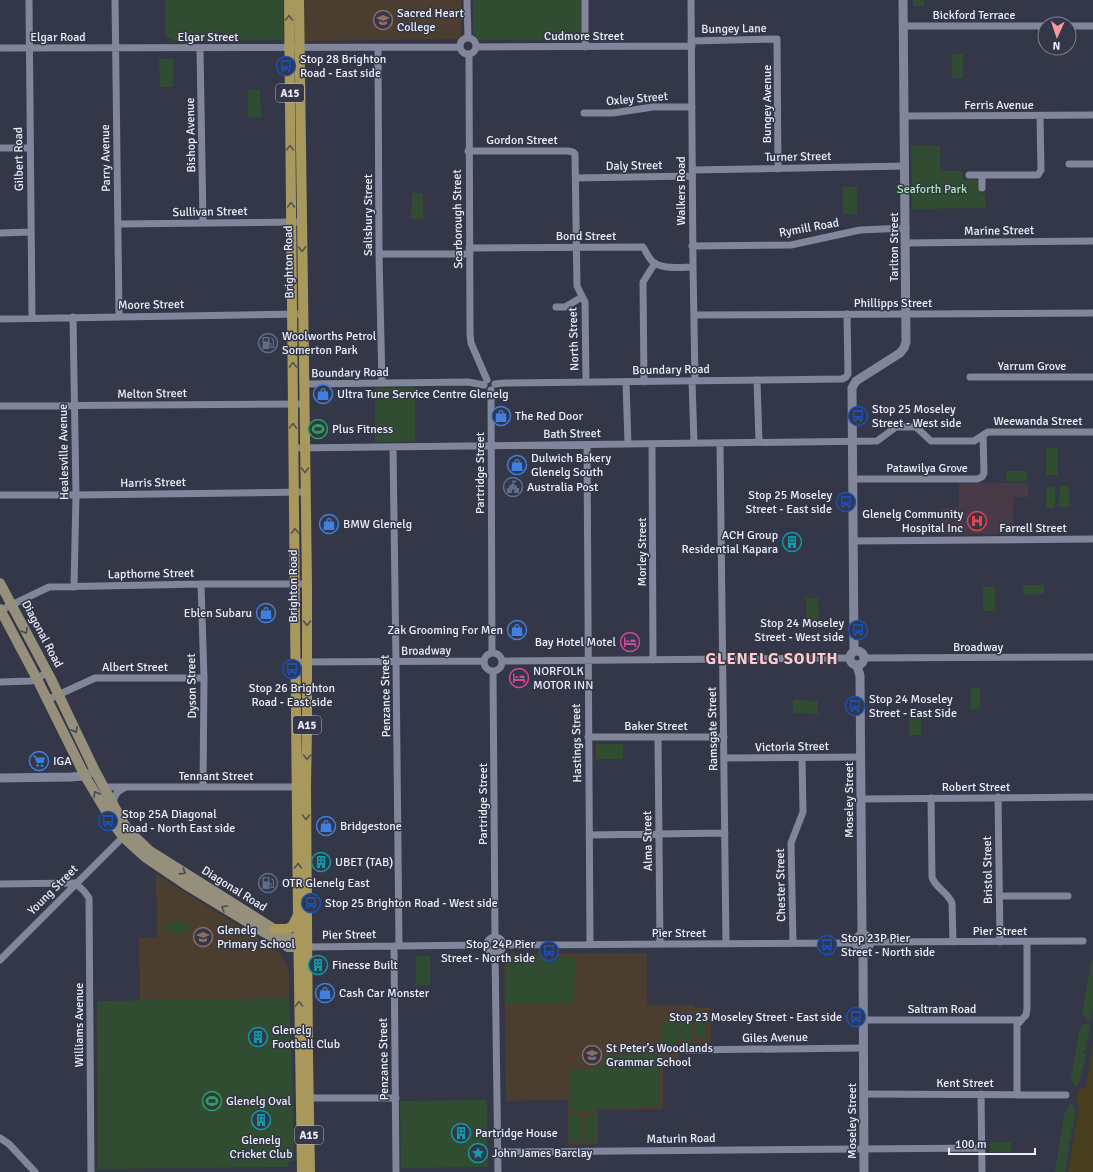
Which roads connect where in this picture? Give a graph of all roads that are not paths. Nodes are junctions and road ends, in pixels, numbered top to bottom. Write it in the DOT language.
graph roads {
  1 [pos="29,0"];
  2 [pos="115,0"];
  3 [pos="289,0"];
  4 [pos="299,0"];
  5 [pos="467,0"];
  6 [pos="585,0"];
  7 [pos="691,0"];
  8 [pos="903,0"];
  9 [pos="903,26"];
  10 [pos="1037,26"];
  11 [pos="1077,26"];
  12 [pos="1093,26"];
  13 [pos="468,38"];
  14 [pos="777,39"];
  15 [pos="692,44"];
  16 [pos="460,47"];
  17 [pos="476,47"];
  18 [pos="585,47"];
  19 [pos="0,48"];
  20 [pos="29,48"];
  21 [pos="116,48"];
  22 [pos="200,48"];
  23 [pos="295,48"];
  24 [pos="378,48"];
  25 [pos="468,54"];
  26 [pos="692,107"];
  27 [pos="584,113"];
  28 [pos="1093,115"];
  29 [pos="904,116"];
  30 [pos="1040,116"];
  31 [pos="0,148"];
  32 [pos="30,148"];
  33 [pos="468,151"];
  34 [pos="574,153"];
  35 [pos="1069,164"];
  36 [pos="1093,164"];
  37 [pos="905,166"];
  38 [pos="778,169"];
  39 [pos="692,173"];
  40 [pos="969,175"];
  41 [pos="982,176"];
  42 [pos="576,178"];
  43 [pos="982,188"];
  44 [pos="291,222"];
  45 [pos="301,222"];
  46 [pos="203,223"];
  47 [pos="118,224"];
  48 [pos="906,228"];
  49 [pos="31,232"];
  50 [pos="0,233"];
  51 [pos="1093,241"];
  52 [pos="906,243"];
  53 [pos="692,246"];
  54 [pos="577,247"];
  55 [pos="469,251"];
  56 [pos="379,254"];
  57 [pos="655,263"];
  58 [pos="692,267"];
  59 [pos="582,298"];
  60 [pos="556,307"];
  61 [pos="1093,313"];
  62 [pos="292,314"];
  63 [pos="303,314"];
  64 [pos="847,314"];
  65 [pos="906,314"];
  66 [pos="694,315"];
  67 [pos="119,316"];
  68 [pos="73,317"];
  69 [pos="32,318"];
  70 [pos="0,319"];
  71 [pos="483,371"];
  72 [pos="1093,376"];
  73 [pos="970,377"];
  74 [pos="757,380"];
  75 [pos="694,381"];
  76 [pos="468,382"];
  77 [pos="485,382"];
  78 [pos="586,382"];
  79 [pos="626,382"];
  80 [pos="644,382"];
  81 [pos="382,383"];
  82 [pos="304,384"];
  83 [pos="493,387"];
  84 [pos="294,404"];
  85 [pos="304,404"];
  86 [pos="0,406"];
  87 [pos="74,406"];
  88 [pos="1093,432"];
  89 [pos="984,435"];
  90 [pos="852,441"];
  91 [pos="759,442"];
  92 [pos="694,443"];
  93 [pos="720,443"];
  94 [pos="628,444"];
  95 [pos="652,444"];
  96 [pos="587,445"];
  97 [pos="491,446"];
  98 [pos="392,447"];
  99 [pos="293,448"];
  100 [pos="305,448"];
  101 [pos="853,479"];
  102 [pos="294,492"];
  103 [pos="305,492"];
  104 [pos="0,495"];
  105 [pos="76,495"];
  106 [pos="1093,539"];
  107 [pos="853,541"];
  108 [pos="0,583"];
  109 [pos="201,584"];
  110 [pos="295,584"];
  111 [pos="307,584"];
  112 [pos="74,587"];
  113 [pos="4,604"];
  114 [pos="492,653"];
  115 [pos="852,655"];
  116 [pos="1093,657"];
  117 [pos="864,658"];
  118 [pos="653,660"];
  119 [pos="723,660"];
  120 [pos="484,661"];
  121 [pos="502,661"];
  122 [pos="587,661"];
  123 [pos="296,662"];
  124 [pos="307,662"];
  125 [pos="396,662"];
  126 [pos="858,666"];
  127 [pos="493,671"];
  128 [pos="47,673"];
  129 [pos="204,678"];
  130 [pos="37,679"];
  131 [pos="0,682"];
  132 [pos="58,695"];
  133 [pos="48,700"];
  134 [pos="588,737"];
  135 [pos="658,737"];
  136 [pos="724,737"];
  137 [pos="861,757"];
  138 [pos="724,758"];
  139 [pos="802,758"];
  140 [pos="79,764"];
  141 [pos="95,771"];
  142 [pos="85,776"];
  143 [pos="0,778"];
  144 [pos="67,778"];
  145 [pos="103,787"];
  146 [pos="126,787"];
  147 [pos="203,787"];
  148 [pos="301,787"];
  149 [pos="998,797"];
  150 [pos="1091,797"];
  151 [pos="931,798"];
  152 [pos="861,799"];
  153 [pos="113,804"];
  154 [pos="725,833"];
  155 [pos="659,834"];
  156 [pos="589,835"];
  157 [pos="123,836"];
  158 [pos="75,883"];
  159 [pos="0,884"];
  160 [pos="999,896"];
  161 [pos="1068,896"];
  162 [pos="298,916"];
  163 [pos="274,929"];
  164 [pos="862,935"];
  165 [pos="495,937"];
  166 [pos="1083,941"];
  167 [pos="870,942"];
  168 [pos="953,942"];
  169 [pos="1000,942"];
  170 [pos="1027,942"];
  171 [pos="793,943"];
  172 [pos="855,943"];
  173 [pos="660,944"];
  174 [pos="726,944"];
  175 [pos="301,945"];
  176 [pos="487,945"];
  177 [pos="503,945"];
  178 [pos="590,945"];
  179 [pos="396,946"];
  180 [pos="863,949"];
  181 [pos="495,953"];
  182 [pos="0,960"];
  183 [pos="863,1020"];
  184 [pos="1020,1020"];
  185 [pos="863,1048"];
  186 [pos="686,1050"];
  187 [pos="864,1094"];
  188 [pos="981,1094"];
  189 [pos="1017,1095"];
  190 [pos="1066,1095"];
  191 [pos="305,1098"];
  192 [pos="396,1098"];
  193 [pos="0,1138"];
  194 [pos="864,1148"];
  195 [pos="982,1148"];
  196 [pos="498,1152"];
  197 [pos="35,1172"];
  198 [pos="91,1172"];
  199 [pos="302,1172"];
  200 [pos="310,1172"];
  201 [pos="396,1172"];
  202 [pos="498,1172"];
  203 [pos="864,1172"];
  204 [pos="982,1172"];
  1 -- 20 [label="street, Gilbert Road"];
  2 -- 21 [label="street, Parry Avenue"];
  23 -- 3 [label="main road, Brighton Road / A15, one-way"];
  4 -- 23 [label="main road, Brighton Road / A15"];
  5 -- 13 [label="street"];
  6 -- 18 [label="street"];
  7 -- 15 [label="street, Walkers Road"];
  8 -- 9 [label="street, Tarlton Street"];
  9 -- 10 [label="street, Bickford Terrace"];
  9 -- 29 [label="street, Tarlton Street"];
  11 -- 12 [label="street"];
  13 -- 16 [label="street"];
  13 -- 17 [label="street"];
  14 -- 15 [label="street, Bungey Lane"];
  14 -- 38 [label="street, Bungey Avenue"];
  15 -- 18 [label="street, Cudmore Street"];
  15 -- 26 [label="street, Walkers Road"];
  16 -- 24 [label="street"];
  16 -- 25 [label="street"];
  17 -- 18 [label="street, Cudmore Street"];
  17 -- 25 [label="street"];
  19 -- 20 [label="street, Elgar Road"];
  20 -- 21 [label="street, Elgar Road"];
  20 -- 32 [label="street, Gilbert Road"];
  21 -- 22 [label="street, Elgar Street"];
  21 -- 47 [label="street, Parry Avenue"];
  22 -- 23 [label="street, Elgar Street"];
  22 -- 46 [label="street, Bishop Avenue"];
  23 -- 24 [label="street"];
  44 -- 23 [label="main road, Brighton Road / A15, one-way"];
  23 -- 45 [label="main road, Brighton Road / A15"];
  24 -- 56 [label="street, Salisbury Street"];
  25 -- 33 [label="street, Scarborough Street"];
  26 -- 27 [label="street, Oxley Street"];
  26 -- 39 [label="street, Walkers Road"];
  28 -- 30 [label="street, Ferris Avenue"];
  29 -- 30 [label="street, Ferris Avenue"];
  29 -- 37 [label="street, Tarlton Street"];
  30 -- 41 [label="street"];
  31 -- 32 [label="street"];
  32 -- 49 [label="street, Gilbert Road"];
  33 -- 34 [label="street, Gordon Street"];
  33 -- 55 [label="street, Scarborough Street"];
  34 -- 42 [label="street, North Street"];
  35 -- 36 [label="street"];
  37 -- 38 [label="street, Turner Street"];
  37 -- 48 [label="street, Tarlton Street"];
  38 -- 39 [label="street, Turner Street"];
  39 -- 42 [label="street, Daly Street"];
  39 -- 53 [label="street, Walkers Road"];
  40 -- 41 [label="street"];
  41 -- 43 [label="street"];
  42 -- 54 [label="street, North Street"];
  44 -- 45 [label="street, Sullivan Street"];
  44 -- 46 [label="street, Sullivan Street"];
  44 -- 62 [label="main road, Brighton Road / A15"];
  45 -- 63 [label="main road, Brighton Road / A15, one-way"];
  46 -- 47 [label="street, Sullivan Street"];
  47 -- 67 [label="street, Parry Avenue"];
  48 -- 52 [label="street, Tarlton Street"];
  48 -- 53 [label="street, Rymill Road"];
  49 -- 50 [label="street"];
  49 -- 69 [label="street, Gilbert Road"];
  51 -- 52 [label="street, Marine Street"];
  52 -- 65 [label="street, Tarlton Street"];
  53 -- 58 [label="street, Walkers Road"];
  54 -- 55 [label="street, Bond Street"];
  54 -- 57 [label="street, Bond Street"];
  54 -- 59 [label="street, North Street"];
  55 -- 56 [label="street, Bond Street"];
  55 -- 71 [label="street, Scarborough Street"];
  56 -- 81 [label="street, Salisbury Street"];
  57 -- 58 [label="street"];
  57 -- 80 [label="street"];
  58 -- 66 [label="street, Walkers Road"];
  59 -- 60 [label="street"];
  59 -- 78 [label="street, North Street"];
  61 -- 65 [label="street, Phillipps Street"];
  62 -- 63 [label="street, Moore Street"];
  62 -- 67 [label="street, Moore Street"];
  84 -- 62 [label="main road, Brighton Road / A15, one-way"];
  63 -- 82 [label="main road, Brighton Road / A15"];
  64 -- 65 [label="street, Phillipps Street"];
  64 -- 66 [label="street, Phillipps Street"];
  64 -- 74 [label="street, Boundary Road"];
  65 -- 90 [label="street, Tarlton Street"];
  66 -- 75 [label="street, Walkers Road"];
  67 -- 68 [label="street, Moore Street"];
  68 -- 69 [label="street, Moore Street"];
  68 -- 87 [label="street, Healesville Avenue"];
  69 -- 70 [label="street, Moore Street"];
  71 -- 76 [label="street"];
  71 -- 77 [label="street, Scarborough Street"];
  72 -- 73 [label="street, Yarrum Grove"];
  74 -- 75 [label="street, Boundary Road"];
  74 -- 91 [label="street"];
  75 -- 80 [label="street, Boundary Road"];
  75 -- 92 [label="street, Walkers Road"];
  76 -- 77 [label="street, Boundary Road"];
  76 -- 81 [label="street, Boundary Road"];
  77 -- 83 [label="street, Boundary Road"];
  78 -- 79 [label="street, Boundary Road"];
  78 -- 83 [label="street, Boundary Road"];
  79 -- 80 [label="street, Boundary Road"];
  79 -- 94 [label="street"];
  81 -- 82 [label="street, Boundary Road"];
  82 -- 85 [label="main road, Brighton Road / A15"];
  83 -- 97 [label="street, Partridge Street"];
  84 -- 85 [label="street, Melton Street"];
  84 -- 87 [label="street, Melton Street"];
  99 -- 84 [label="main road, Brighton Road / A15, one-way"];
  85 -- 100 [label="main road, Brighton Road / A15"];
  86 -- 87 [label="street, Melton Street"];
  87 -- 105 [label="street, Healesville Avenue"];
  88 -- 89 [label="street, Weewanda Street"];
  89 -- 90 [label="street, Weewanda Street"];
  89 -- 101 [label="street, Patawilya Grove"];
  90 -- 91 [label="street, Bath Street"];
  90 -- 101 [label="street"];
  91 -- 93 [label="street, Bath Street"];
  92 -- 93 [label="street, Bath Street"];
  92 -- 95 [label="street, Bath Street"];
  93 -- 119 [label="street, Ramsgate Street"];
  94 -- 95 [label="street, Bath Street"];
  94 -- 96 [label="street, Bath Street"];
  95 -- 118 [label="street, Morley Street"];
  96 -- 97 [label="street, Bath Street"];
  96 -- 122 [label="street, Hastings Street"];
  97 -- 98 [label="street, Bath Street"];
  97 -- 114 [label="street, Partridge Street"];
  98 -- 100 [label="street, Bath Street"];
  98 -- 125 [label="street, Penzance Street"];
  99 -- 100 [label="street, Bath Street"];
  99 -- 102 [label="main road, Brighton Road / A15"];
  100 -- 103 [label="main road, Brighton Road / A15, one-way"];
  101 -- 107 [label="street"];
  102 -- 103 [label="street, Harris Street"];
  102 -- 105 [label="street, Harris Street"];
  110 -- 102 [label="main road, Brighton Road / A15, one-way"];
  103 -- 111 [label="main road, Brighton Road / A15"];
  104 -- 105 [label="street, Harris Street"];
  105 -- 112 [label="street, Healesville Avenue"];
  106 -- 107 [label="street, Farrell Street"];
  107 -- 115 [label="street"];
  108 -- 113 [label="main road, Diagonal Road"];
  109 -- 110 [label="street, Lapthorne Street"];
  109 -- 112 [label="street, Lapthorne Street"];
  109 -- 129 [label="street, Dyson Street"];
  110 -- 111 [label="street, Lapthorne Street"];
  110 -- 123 [label="main road, Brighton Road / A15"];
  111 -- 124 [label="main road, Brighton Road / A15, one-way"];
  112 -- 113 [label="street, Lapthorne Street"];
  113 -- 128 [label="main road, Diagonal Road, one-way"];
  113 -- 130 [label="main road, Diagonal Road"];
  114 -- 120 [label="street"];
  114 -- 121 [label="street"];
  115 -- 117 [label="street"];
  115 -- 119 [label="street"];
  115 -- 126 [label="street"];
  116 -- 117 [label="street, Broadway"];
  117 -- 126 [label="street"];
  118 -- 119 [label="street"];
  118 -- 122 [label="street"];
  119 -- 136 [label="street, Ramsgate Street"];
  120 -- 125 [label="street, Broadway"];
  120 -- 127 [label="street"];
  121 -- 122 [label="street"];
  121 -- 127 [label="street"];
  122 -- 134 [label="street, Hastings Street"];
  123 -- 124 [label="street, Broadway"];
  123 -- 148 [label="main road, Brighton Road / A15"];
  124 -- 125 [label="street, Broadway"];
  124 -- 148 [label="main road, Brighton Road / A15, one-way"];
  125 -- 179 [label="street, Penzance Street"];
  126 -- 137 [label="street, Moseley Street"];
  127 -- 165 [label="street, Partridge Street"];
  128 -- 130 [label="street"];
  128 -- 132 [label="main road, Diagonal Road"];
  129 -- 132 [label="street, Albert Street"];
  129 -- 147 [label="street, Dyson Street"];
  130 -- 131 [label="street"];
  130 -- 133 [label="main road, Diagonal Road"];
  132 -- 133 [label="street, Albert Street"];
  132 -- 141 [label="main road, Diagonal Road, one-way"];
  133 -- 140 [label="main road, Diagonal Road"];
  134 -- 135 [label="street, Baker Street"];
  134 -- 156 [label="street, Hastings Street"];
  135 -- 136 [label="street, Baker Street"];
  135 -- 155 [label="street, Alma Street"];
  136 -- 138 [label="street, Ramsgate Street"];
  137 -- 139 [label="street, Victoria Street"];
  137 -- 152 [label="street, Moseley Street"];
  138 -- 139 [label="street, Victoria Street"];
  138 -- 154 [label="street, Ramsgate Street"];
  139 -- 171 [label="street, Chester Street"];
  140 -- 142 [label="main road, Diagonal Road"];
  140 -- 144 [label="street"];
  141 -- 142 [label="street"];
  141 -- 145 [label="main road, Diagonal Road"];
  142 -- 144 [label="street"];
  157 -- 142 [label="main road, Diagonal Road, one-way"];
  143 -- 144 [label="street"];
  145 -- 146 [label="street, Tennant Street"];
  145 -- 153 [label="main road, Diagonal Road"];
  146 -- 147 [label="street, Tennant Street"];
  146 -- 153 [label="street"];
  147 -- 148 [label="street, Tennant Street"];
  162 -- 148 [label="main road, Brighton Road / A15, one-way"];
  148 -- 175 [label="main road, Brighton Road / A15, one-way"];
  149 -- 150 [label="street, Robert Street"];
  149 -- 151 [label="street, Robert Street"];
  149 -- 160 [label="street, Bristol Street"];
  151 -- 152 [label="street, Robert Street"];
  151 -- 168 [label="street"];
  152 -- 164 [label="street, Moseley Street"];
  153 -- 163 [label="main road, Diagonal Road, one-way"];
  154 -- 155 [label="street"];
  154 -- 174 [label="street, Ramsgate Street"];
  155 -- 156 [label="street"];
  155 -- 173 [label="street, Alma Street"];
  156 -- 178 [label="street, Hastings Street"];
  157 -- 158 [label="street, Young Street"];
  175 -- 157 [label="main road, Diagonal Road, one-way"];
  158 -- 159 [label="street"];
  158 -- 182 [label="street, Young Street"];
  158 -- 198 [label="street, Williams Avenue"];
  160 -- 161 [label="street"];
  160 -- 169 [label="street, Bristol Street"];
  162 -- 163 [label="main road"];
  162 -- 175 [label="main road, Brighton Road / A15"];
  163 -- 175 [label="main road, Diagonal Road"];
  164 -- 167 [label="street"];
  164 -- 172 [label="street"];
  165 -- 176 [label="street"];
  165 -- 177 [label="street"];
  166 -- 170 [label="street, Pier Street"];
  167 -- 168 [label="street, Pier Street"];
  167 -- 180 [label="street"];
  168 -- 169 [label="street, Pier Street"];
  169 -- 170 [label="street, Pier Street"];
  170 -- 184 [label="street"];
  171 -- 172 [label="street, Pier Street"];
  171 -- 174 [label="street, Pier Street"];
  172 -- 180 [label="street"];
  173 -- 174 [label="street, Pier Street"];
  173 -- 178 [label="street, Pier Street"];
  175 -- 179 [label="street, Pier Street"];
  175 -- 191 [label="main road, Brighton Road / A15"];
  176 -- 179 [label="street, Pier Street"];
  176 -- 181 [label="street"];
  177 -- 178 [label="street, Pier Street"];
  177 -- 181 [label="street"];
  179 -- 192 [label="street, Penzance Street"];
  180 -- 183 [label="street, Moseley Street"];
  181 -- 196 [label="street"];
  183 -- 184 [label="street, Saltram Road"];
  183 -- 185 [label="street, Moseley Street"];
  184 -- 189 [label="street"];
  185 -- 186 [label="street, Giles Avenue"];
  185 -- 187 [label="street, Moseley Street"];
  187 -- 188 [label="street, Kent Street"];
  187 -- 194 [label="street, Moseley Street"];
  188 -- 189 [label="street, Kent Street"];
  188 -- 195 [label="street"];
  189 -- 190 [label="street, Kent Street"];
  191 -- 192 [label="street"];
  191 -- 199 [label="main road, Brighton Road / A15"];
  191 -- 200 [label="main road, Brighton Road / A15"];
  192 -- 201 [label="street, Penzance Street"];
  193 -- 197 [label="street"];
  194 -- 195 [label="street, Maturin Road"];
  194 -- 196 [label="street, Maturin Road"];
  194 -- 203 [label="street, Moseley Street"];
  195 -- 204 [label="street"];
  196 -- 202 [label="street"];
}
